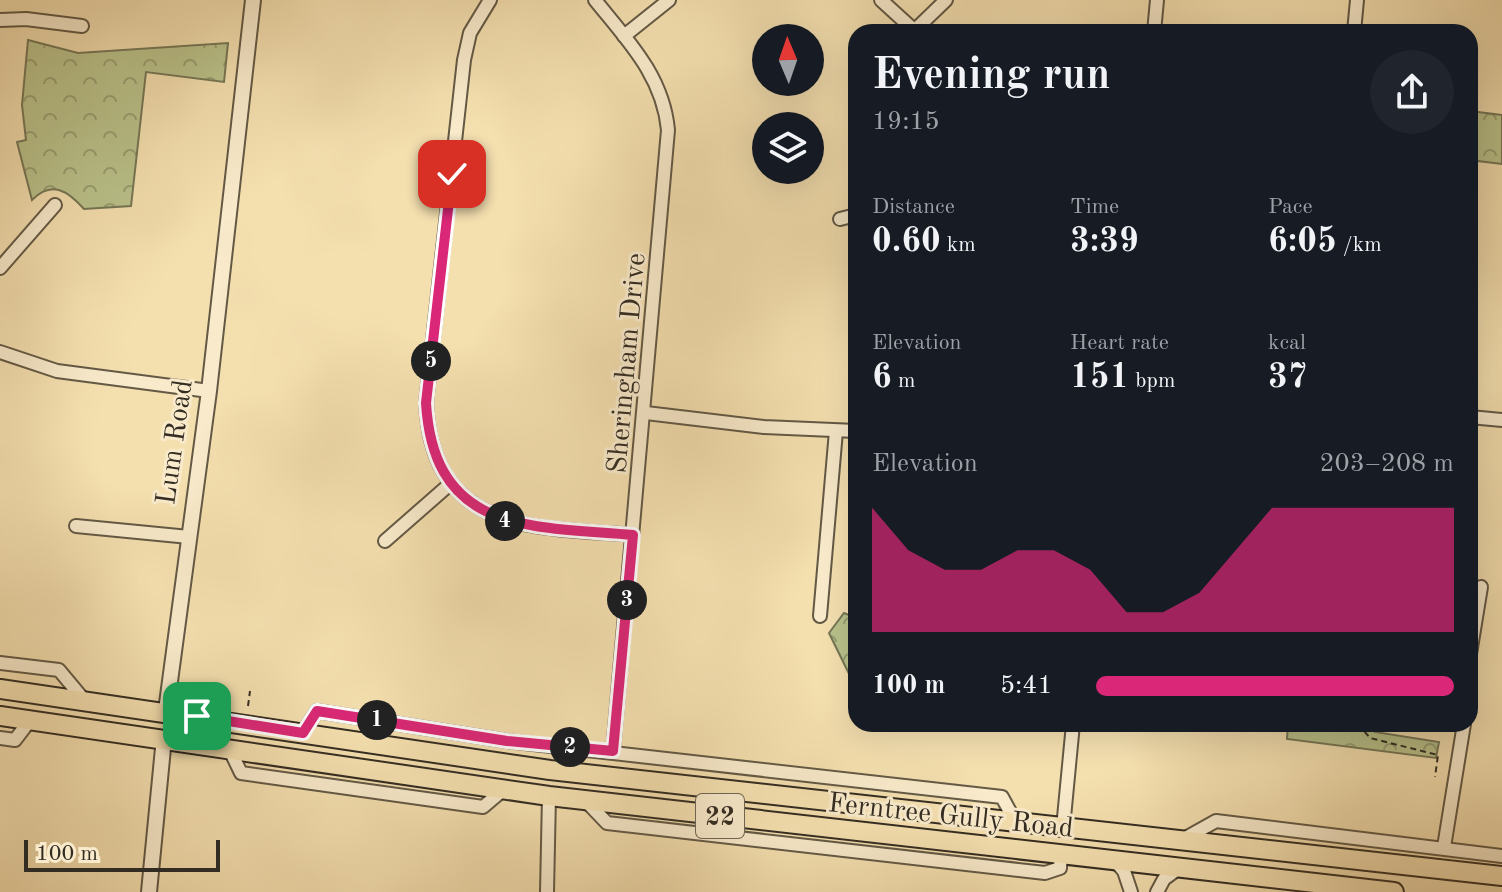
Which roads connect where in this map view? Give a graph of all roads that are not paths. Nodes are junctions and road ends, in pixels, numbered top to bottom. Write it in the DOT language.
graph roads {
  1 [pos="253,0"];
  2 [pos="490,0"];
  3 [pos="595,0"];
  4 [pos="669,0"];
  5 [pos="881,0"];
  6 [pos="946,0"];
  7 [pos="1157,0"];
  8 [pos="1357,0"];
  9 [pos="0,20"];
  10 [pos="908,24"];
  11 [pos="923,24"];
  12 [pos="1155,24"];
  13 [pos="1355,24"];
  14 [pos="82,26"];
  15 [pos="624,36"];
  16 [pos="55,205"];
  17 [pos="848,217"];
  18 [pos="840,219"];
  19 [pos="0,268"];
  20 [pos="0,352"];
  21 [pos="209,391"];
  22 [pos="646,413"];
  23 [pos="1478,418"];
  24 [pos="1502,420"];
  25 [pos="836,431"];
  26 [pos="848,431"];
  27 [pos="450,484"];
  28 [pos="76,526"];
  29 [pos="633,535"];
  30 [pos="189,537"];
  31 [pos="385,541"];
  32 [pos="1481,587"];
  33 [pos="1478,605"];
  34 [pos="820,616"];
  35 [pos="0,663"];
  36 [pos="0,689"];
  37 [pos="35,693"];
  38 [pos="84,700"];
  39 [pos="166,711"];
  40 [pos="0,716"];
  41 [pos="31,719"];
  42 [pos="1072,732"];
  43 [pos="1463,732"];
  44 [pos="303,733"];
  45 [pos="0,738"];
  46 [pos="164,738"];
  47 [pos="229,748"];
  48 [pos="613,751"];
  49 [pos="299,759"];
  50 [pos="550,770"];
  51 [pos="503,790"];
  52 [pos="549,796"];
  53 [pos="585,800"];
  54 [pos="1201,819"];
  55 [pos="1216,821"];
  56 [pos="1016,823"];
  57 [pos="1063,828"];
  58 [pos="891,835"];
  59 [pos="1179,841"];
  60 [pos="1444,847"];
  61 [pos="1262,850"];
  62 [pos="1061,854"];
  63 [pos="888,856"];
  64 [pos="1502,856"];
  65 [pos="1115,861"];
  66 [pos="1179,868"];
  67 [pos="1502,876"];
  68 [pos="1299,881"];
  69 [pos="149,892"];
  70 [pos="547,892"];
  71 [pos="1131,892"];
  72 [pos="1157,892"];
  73 [pos="1394,892"];
  1 -- 21 [label="street, Lum Road"];
  2 -- 27 [label="street"];
  3 -- 15 [label="street, Sheringham Drive"];
  4 -- 15 [label="street"];
  5 -- 10 [label="street"];
  6 -- 11 [label="street"];
  7 -- 12 [label="street"];
  8 -- 13 [label="street"];
  9 -- 14 [label="street"];
  15 -- 22 [label="street, Sheringham Drive"];
  16 -- 19 [label="street"];
  17 -- 18 [label="street"];
  20 -- 21 [label="street"];
  21 -- 30 [label="street, Lum Road"];
  22 -- 25 [label="street"];
  22 -- 29 [label="street, Sheringham Drive"];
  23 -- 24 [label="street"];
  25 -- 26 [label="street"];
  25 -- 34 [label="street"];
  27 -- 29 [label="street"];
  27 -- 31 [label="street"];
  28 -- 30 [label="street"];
  29 -- 48 [label="street, Sheringham Drive"];
  30 -- 39 [label="street, Lum Road"];
  32 -- 33 [label="street"];
  35 -- 38 [label="street"];
  36 -- 37 [label="main road, Ferntree Gully Road / 22"];
  37 -- 38 [label="main road, Ferntree Gully Road / 22"];
  37 -- 41 [label="main road"];
  38 -- 39 [label="main road, Ferntree Gully Road / 22"];
  39 -- 44 [label="main road, Ferntree Gully Road / 22"];
  39 -- 46 [label="main road, Lum Road"];
  40 -- 41 [label="main road, Ferntree Gully Road / 22"];
  41 -- 45 [label="street"];
  41 -- 46 [label="main road, Ferntree Gully Road / 22"];
  42 -- 57 [label="street"];
  43 -- 60 [label="street"];
  44 -- 48 [label="street, Ferntree Gully Road"];
  44 -- 49 [label="main road"];
  44 -- 50 [label="main road, Ferntree Gully Road / 22"];
  46 -- 47 [label="main road, Ferntree Gully Road / 22"];
  46 -- 69 [label="street, Lum Road"];
  47 -- 49 [label="main road, Ferntree Gully Road / 22"];
  47 -- 51 [label="street"];
  48 -- 56 [label="street, Ferntree Gully Road"];
  49 -- 51 [label="main road, Ferntree Gully Road / 22"];
  50 -- 52 [label="main road"];
  50 -- 56 [label="main road, Ferntree Gully Road / 22"];
  51 -- 52 [label="main road, Ferntree Gully Road / 22"];
  52 -- 53 [label="main road, Ferntree Gully Road / 22"];
  52 -- 70 [label="street"];
  53 -- 58 [label="main road, Ferntree Gully Road / 22"];
  53 -- 63 [label="street"];
  54 -- 55 [label="street"];
  55 -- 59 [label="street"];
  55 -- 60 [label="street"];
  56 -- 57 [label="main road, Ferntree Gully Road / 22"];
  57 -- 59 [label="main road, Ferntree Gully Road / 22"];
  57 -- 62 [label="main road"];
  58 -- 62 [label="main road, Ferntree Gully Road / 22"];
  58 -- 63 [label="street"];
  59 -- 61 [label="main road, Ferntree Gully Road / 22"];
  60 -- 64 [label="street"];
  61 -- 67 [label="main road, Ferntree Gully Road / 22"];
  61 -- 68 [label="main road"];
  62 -- 63 [label="street"];
  62 -- 65 [label="main road, Ferntree Gully Road / 22"];
  65 -- 66 [label="main road, Ferntree Gully Road / 22"];
  65 -- 71 [label="street"];
  66 -- 68 [label="main road, Ferntree Gully Road / 22"];
  66 -- 72 [label="street"];
  68 -- 73 [label="main road, Ferntree Gully Road / 22"];
}
